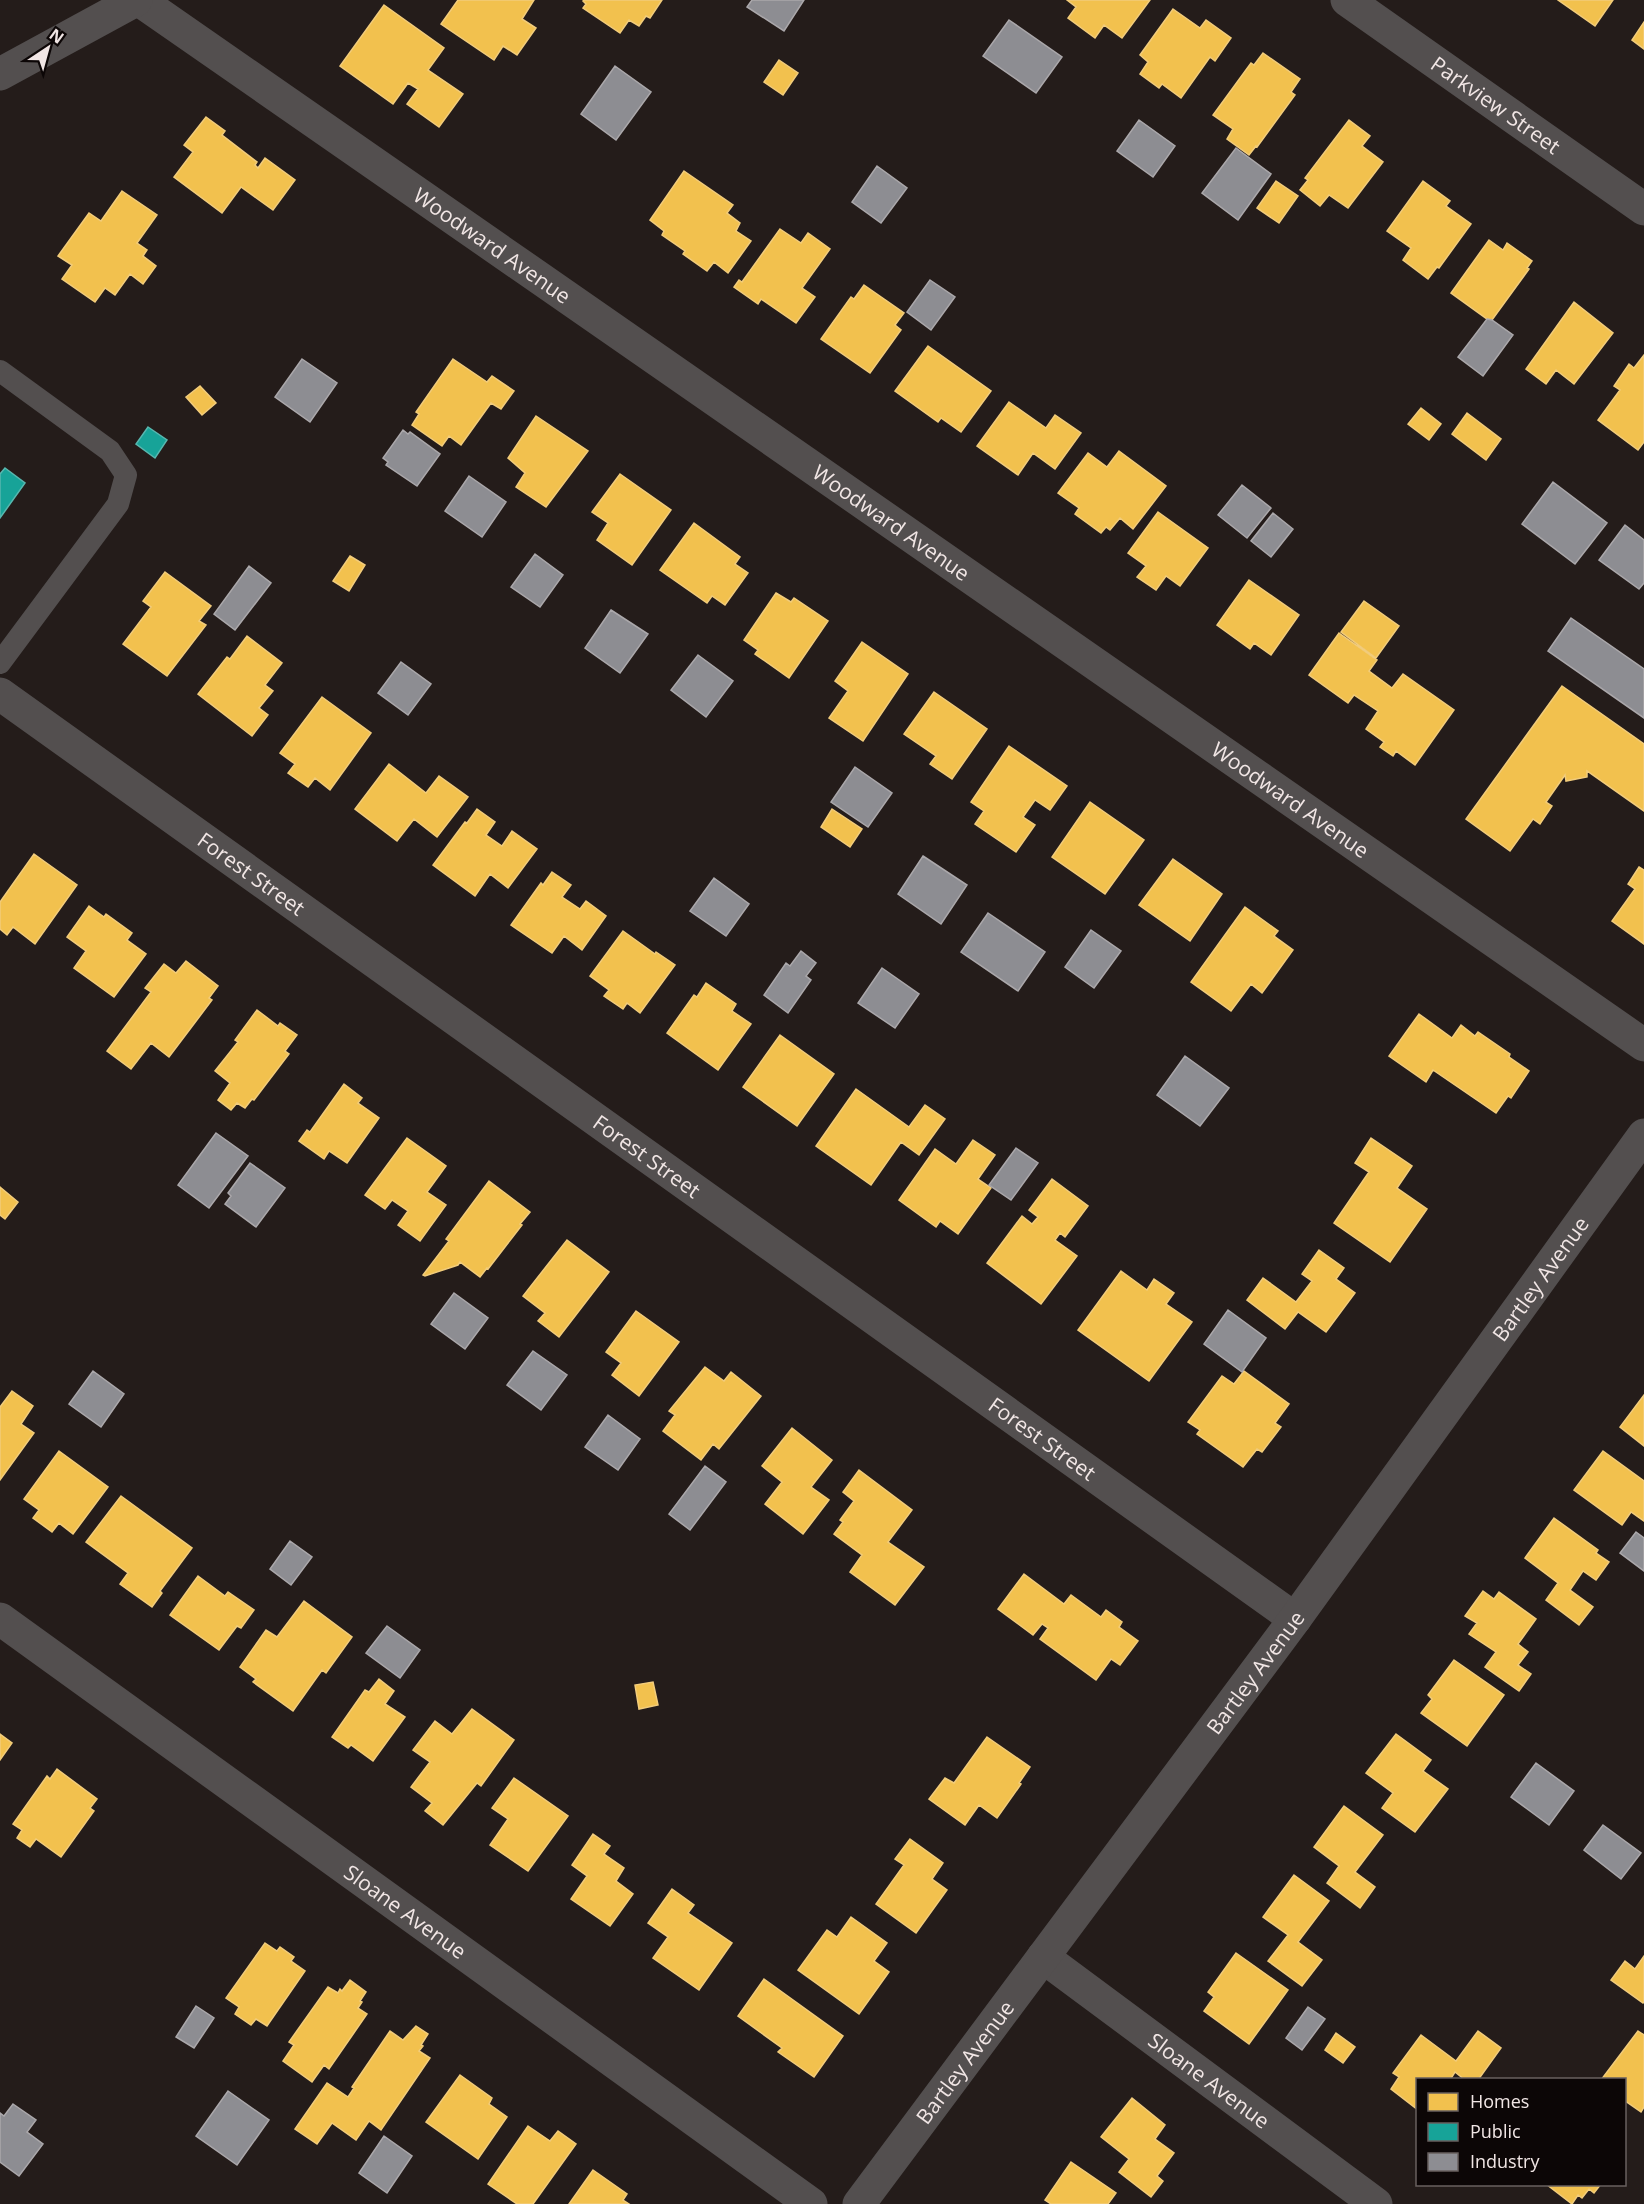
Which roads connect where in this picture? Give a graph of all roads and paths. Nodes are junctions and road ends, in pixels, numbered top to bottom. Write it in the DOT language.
graph roads {
  1 [pos="137,0"];
  2 [pos="1347,0"];
  3 [pos="0,74"];
  4 [pos="1644,209"];
  5 [pos="0,371"];
  6 [pos="0,663"];
  7 [pos="0,694"];
  8 [pos="1644,1045"];
  9 [pos="1644,1135"];
  10 [pos="0,1619"];
  11 [pos="1295,1619"];
  12 [pos="1043,1957"];
  13 [pos="811,2204"];
  14 [pos="860,2204"];
  15 [pos="1376,2204"];
  1 -- 3 [label="street"];
  1 -- 8 [label="street, Woodward Avenue"];
  2 -- 4 [label="street, Parkview Street"];
  5 -- 6 [label="lane"];
  7 -- 11 [label="street, Forest Street"];
  9 -- 11 [label="street, Bartley Avenue"];
  10 -- 13 [label="street, Sloane Avenue"];
  11 -- 12 [label="street, Bartley Avenue"];
  12 -- 14 [label="street, Bartley Avenue"];
  12 -- 15 [label="street, Sloane Avenue"];
}
